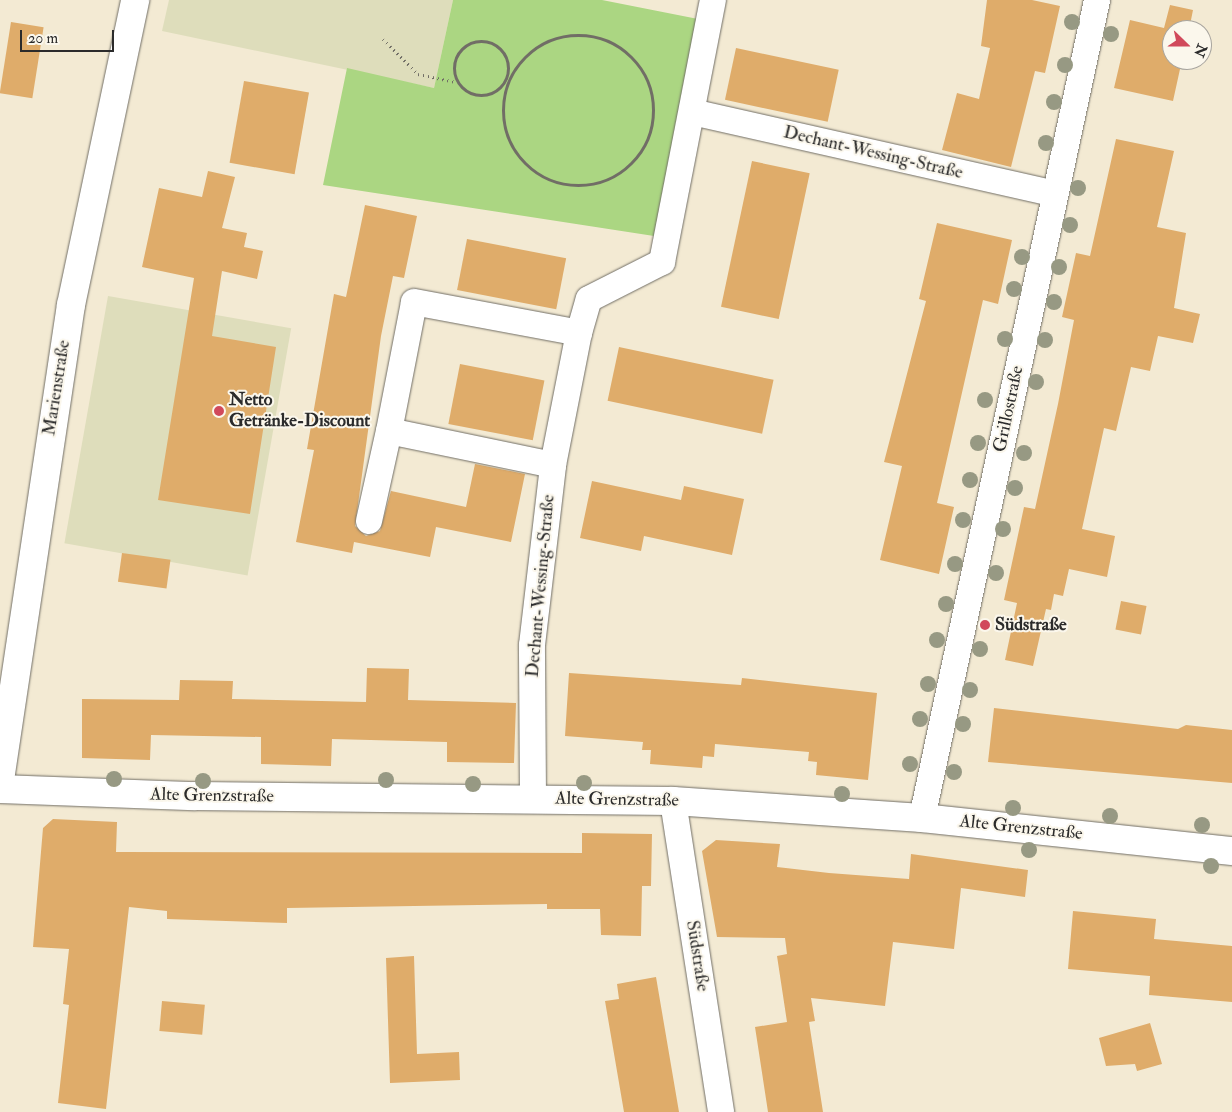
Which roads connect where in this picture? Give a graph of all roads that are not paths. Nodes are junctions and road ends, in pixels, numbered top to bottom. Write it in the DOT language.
graph roads {
  1 [pos="135,0"];
  2 [pos="713,0"];
  3 [pos="1097,0"];
  4 [pos="692,112"];
  5 [pos="1055,194"];
  6 [pos="580,332"];
  7 [pos="389,431"];
  8 [pos="553,465"];
  9 [pos="369,521"];
  10 [pos="0,780"];
  11 [pos="0,789"];
  12 [pos="533,798"];
  13 [pos="673,801"];
  14 [pos="922,818"];
  15 [pos="1232,851"];
  16 [pos="721,1112"];
  1 -- 10 [label="street, Marienstraße"];
  2 -- 4 [label="street, Dechant-Wessing-Straße"];
  3 -- 5 [label="street, Grillostraße"];
  4 -- 5 [label="street, Dechant-Wessing-Straße"];
  4 -- 6 [label="street, Dechant-Wessing-Straße"];
  5 -- 14 [label="street, Grillostraße"];
  6 -- 7 [label="street"];
  6 -- 8 [label="street, Dechant-Wessing-Straße"];
  7 -- 8 [label="street"];
  7 -- 9 [label="street"];
  8 -- 12 [label="street, Dechant-Wessing-Straße"];
  11 -- 12 [label="street, Alte Grenzstraße"];
  12 -- 13 [label="street, Alte Grenzstraße"];
  13 -- 14 [label="street, Alte Grenzstraße"];
  13 -- 16 [label="street, Südstraße"];
  14 -- 15 [label="street, Alte Grenzstraße"];
}
